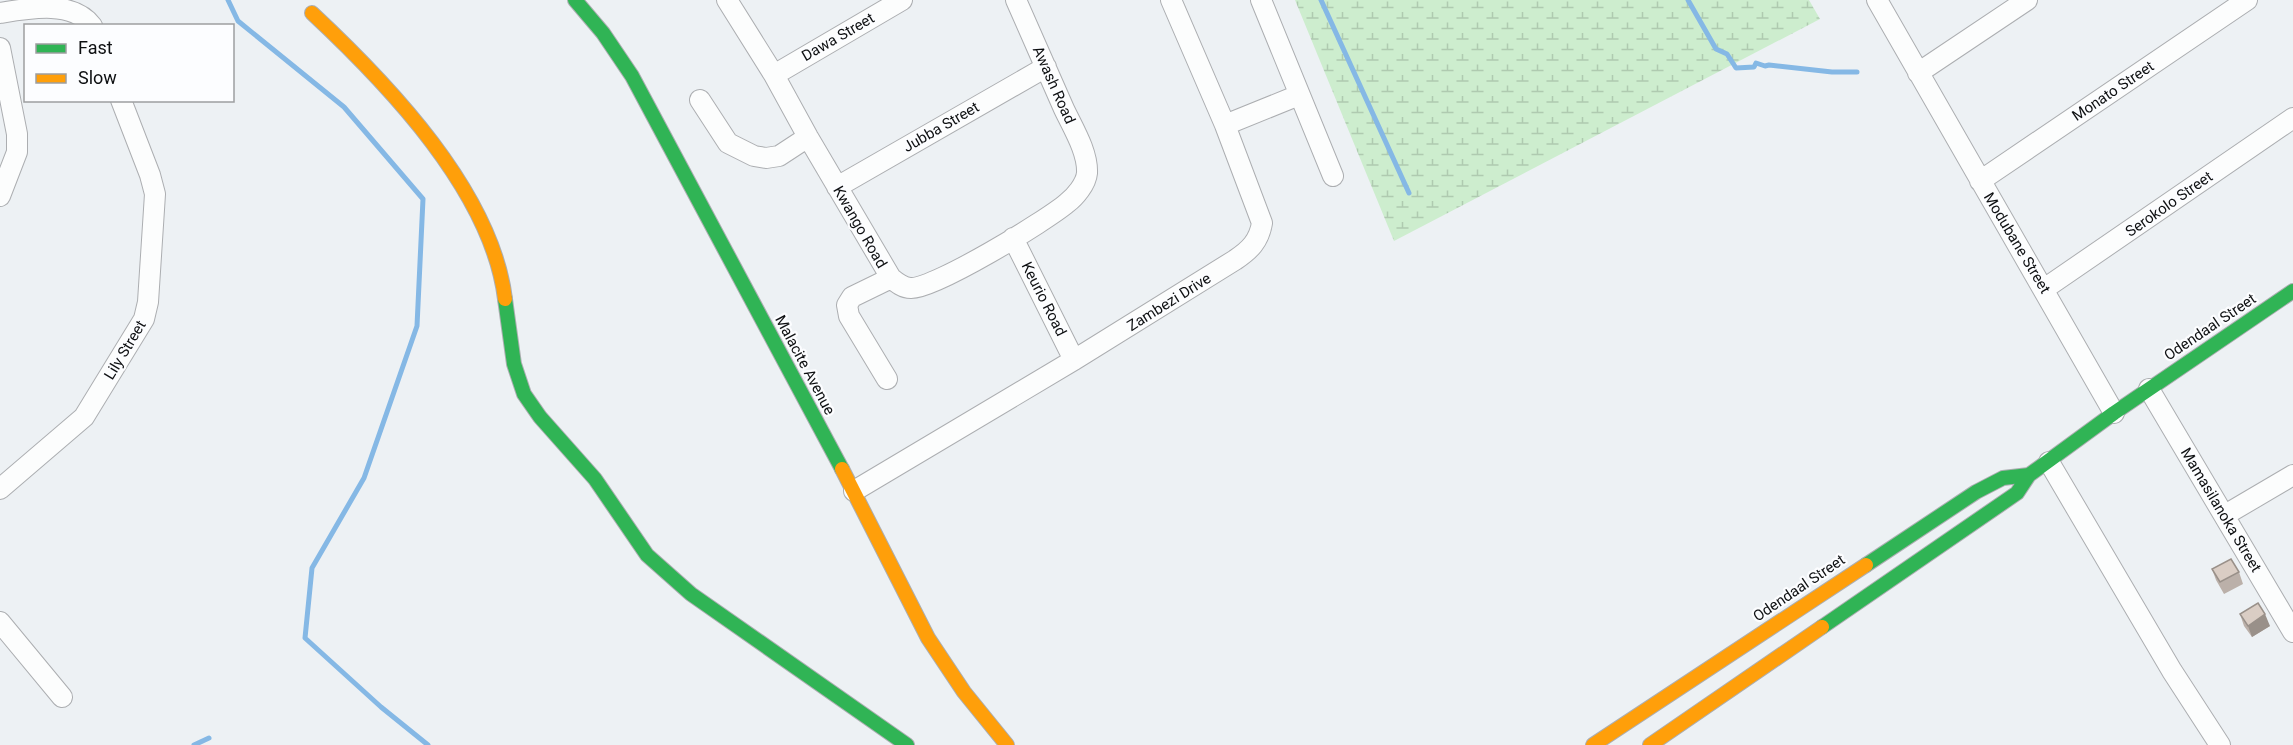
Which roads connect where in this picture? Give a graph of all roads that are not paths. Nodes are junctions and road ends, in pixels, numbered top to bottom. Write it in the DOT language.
graph roads {
  1 [pos="575,0"];
  2 [pos="727,0"];
  3 [pos="902,0"];
  4 [pos="1016,0"];
  5 [pos="1171,0"];
  6 [pos="1261,0"];
  7 [pos="1877,0"];
  8 [pos="2027,0"];
  9 [pos="2247,0"];
  10 [pos="0,13"];
  11 [pos="312,13"];
  12 [pos="90,24"];
  13 [pos="0,48"];
  14 [pos="1046,67"];
  15 [pos="1918,73"];
  16 [pos="774,75"];
  17 [pos="1299,95"];
  18 [pos="700,100"];
  19 [pos="122,102"];
  20 [pos="2293,118"];
  21 [pos="1225,125"];
  22 [pos="808,137"];
  23 [pos="1087,172"];
  24 [pos="1334,176"];
  25 [pos="1980,181"];
  26 [pos="837,187"];
  27 [pos="0,196"];
  28 [pos="1013,238"];
  29 [pos="891,278"];
  30 [pos="2044,289"];
  31 [pos="2293,291"];
  32 [pos="1074,360"];
  33 [pos="887,379"];
  34 [pos="2149,389"];
  35 [pos="2114,413"];
  36 [pos="2049,462"];
  37 [pos="2029,475"];
  38 [pos="2293,475"];
  39 [pos="0,489"];
  40 [pos="854,491"];
  41 [pos="2225,515"];
  42 [pos="0,622"];
  43 [pos="2293,632"];
  44 [pos="62,697"];
  45 [pos="907,745"];
  46 [pos="1007,745"];
  47 [pos="1593,745"];
  48 [pos="1650,745"];
  49 [pos="2220,745"];
  1 -- 40 [label="street, Malacite Avenue"];
  2 -- 16 [label="street, Kwango Road"];
  3 -- 16 [label="street, Dawa Street"];
  4 -- 14 [label="street, Awash Road"];
  5 -- 21 [label="street, Zambezi Drive"];
  6 -- 17 [label="street"];
  7 -- 15 [label="street, Modubane Street"];
  8 -- 15 [label="street"];
  9 -- 25 [label="street, Monato Street"];
  10 -- 12 [label="street"];
  11 -- 45 [label="street"];
  13 -- 27 [label="street"];
  14 -- 23 [label="street, Awash Road"];
  14 -- 26 [label="street, Jubba Street"];
  15 -- 25 [label="street, Modubane Street"];
  16 -- 22 [label="street, Kwango Road"];
  17 -- 21 [label="street"];
  17 -- 24 [label="street"];
  18 -- 22 [label="street"];
  19 -- 39 [label="street, Lily Street"];
  20 -- 30 [label="street, Serokolo Street"];
  21 -- 32 [label="street, Zambezi Drive"];
  22 -- 26 [label="street, Kwango Road"];
  23 -- 28 [label="street, Kwango Road"];
  25 -- 30 [label="street, Modubane Street"];
  26 -- 29 [label="street, Kwango Road"];
  28 -- 29 [label="street, Kwango Road"];
  28 -- 32 [label="street, Keurio Road"];
  29 -- 33 [label="street"];
  30 -- 35 [label="street, Modubane Street"];
  31 -- 34 [label="street, Odendaal Street"];
  32 -- 40 [label="street, Zambezi Drive"];
  34 -- 35 [label="street, Odendaal Street"];
  34 -- 41 [label="street, Mamasilanoka Street"];
  35 -- 36 [label="street, Odendaal Street"];
  36 -- 37 [label="street, Odendaal Street"];
  36 -- 49 [label="street"];
  37 -- 47 [label="street, Odendaal Street"];
  37 -- 48 [label="street, Odendaal Street"];
  38 -- 41 [label="street"];
  40 -- 46 [label="street, Malacite Avenue"];
  41 -- 43 [label="street, Mamasilanoka Street"];
  42 -- 44 [label="street"];
}
